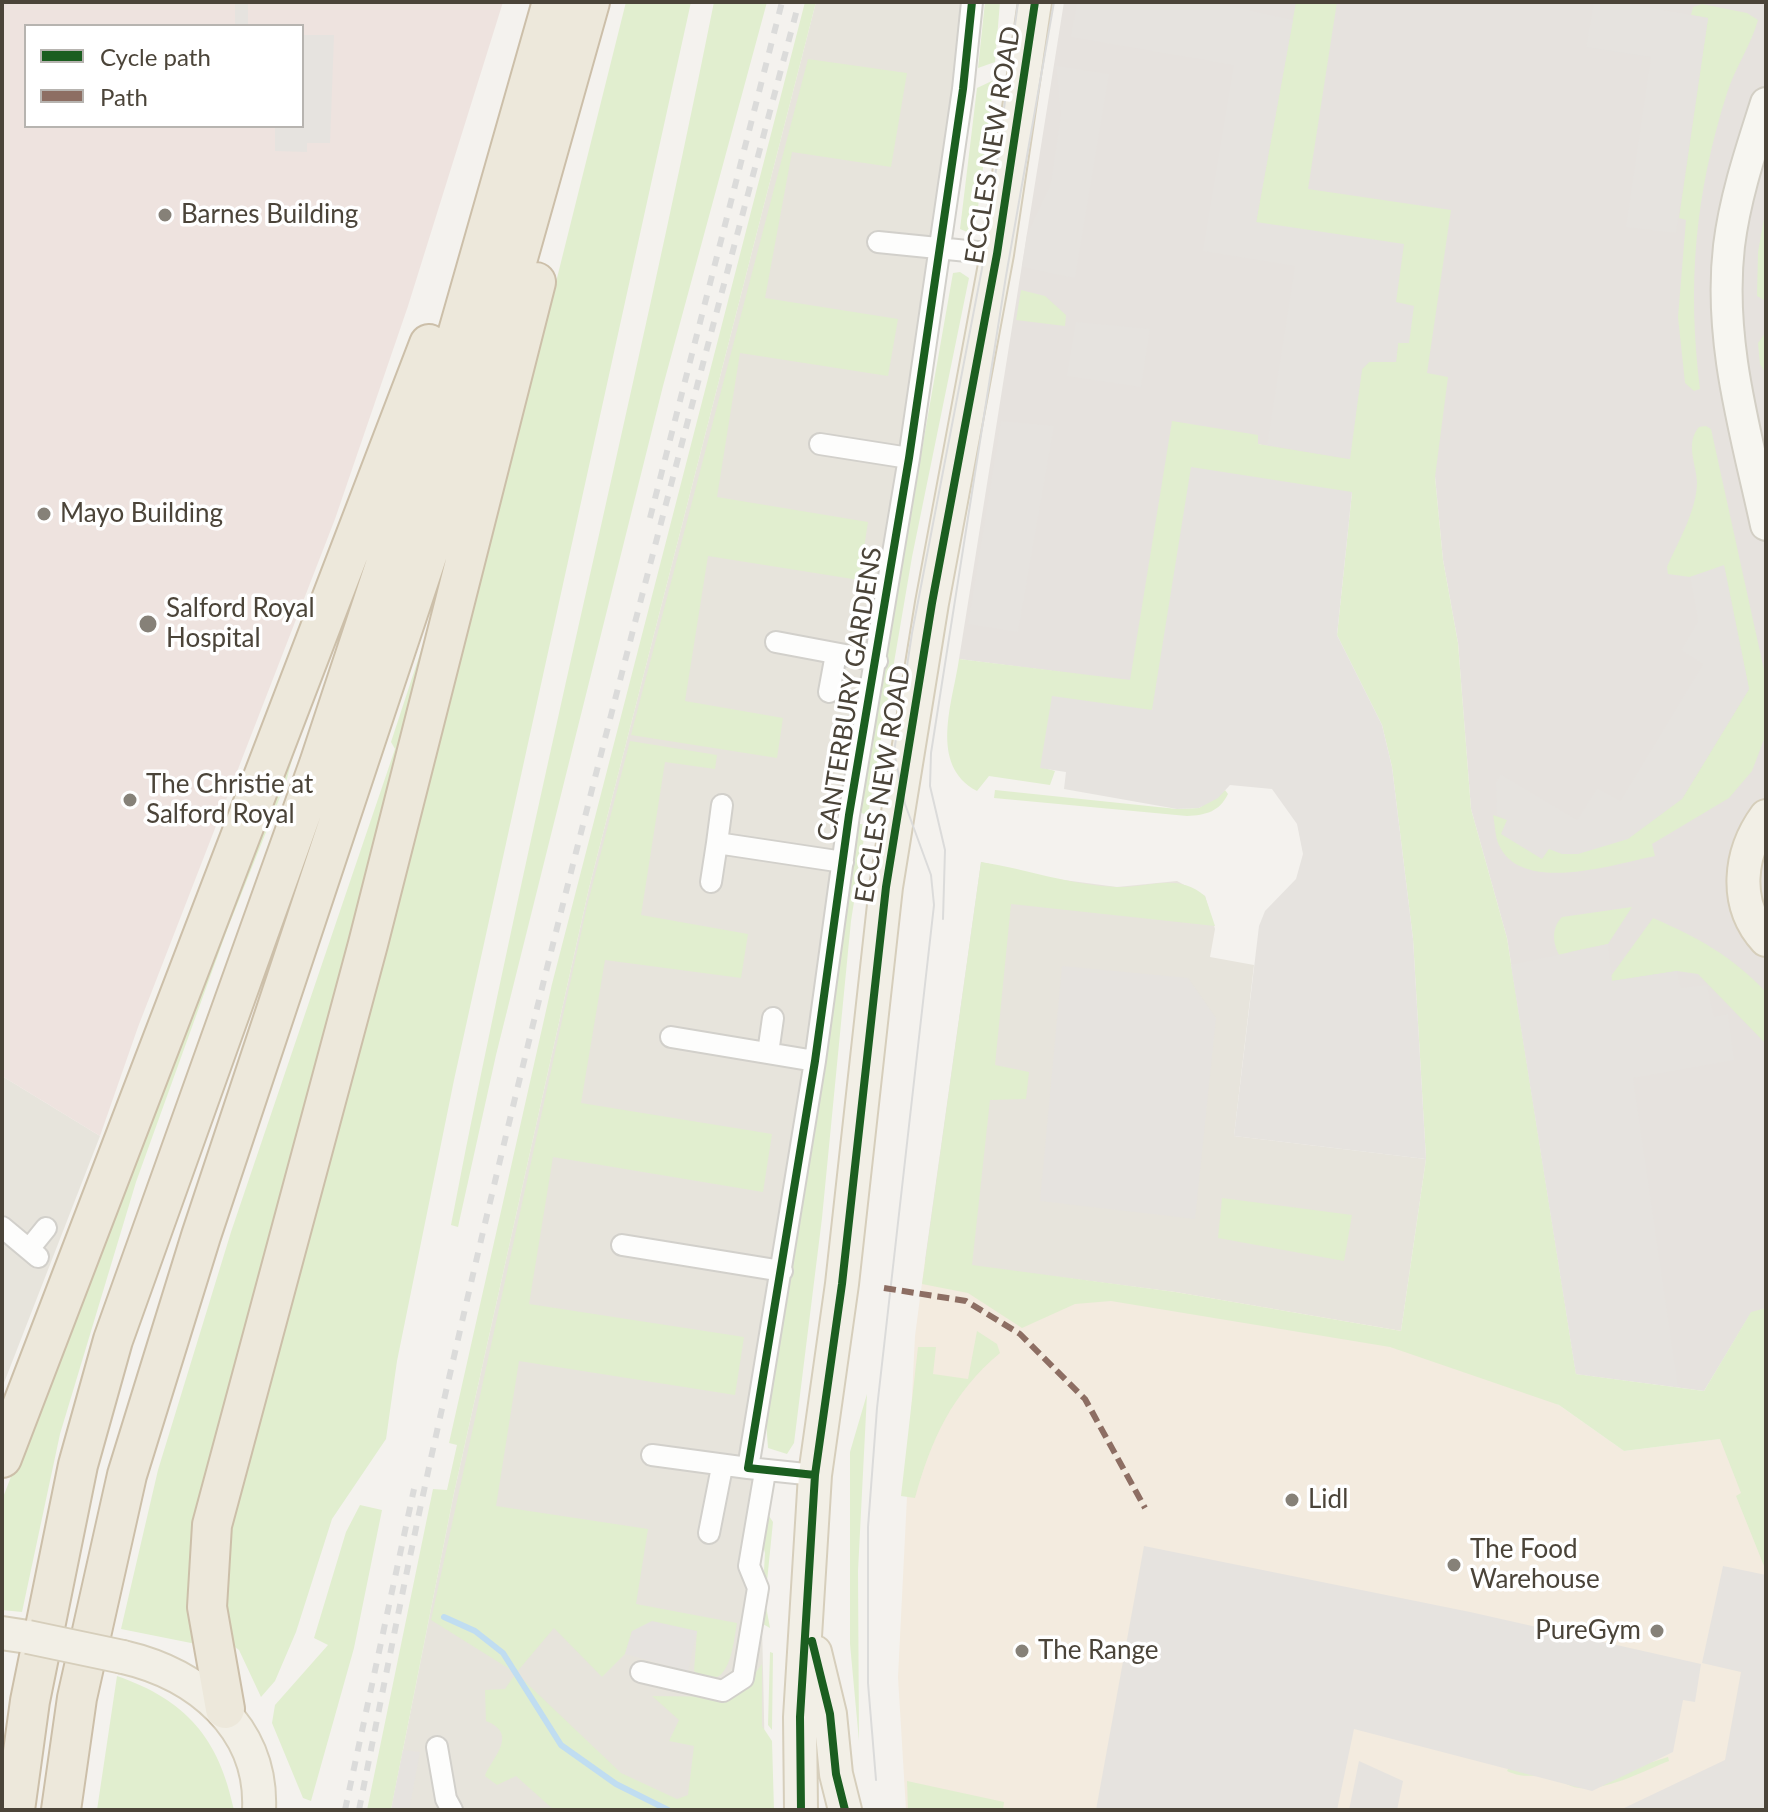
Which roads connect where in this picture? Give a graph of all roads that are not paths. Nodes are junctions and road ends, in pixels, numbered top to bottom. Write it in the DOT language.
graph roads {
  1 [pos="544,2"];
  2 [pos="552,2"];
  3 [pos="590,2"];
  4 [pos="597,2"];
  5 [pos="972,2"];
  6 [pos="1035,2"];
  7 [pos="1766,103"];
  8 [pos="878,242"];
  9 [pos="940,249"];
  10 [pos="997,254"];
  11 [pos="820,444"];
  12 [pos="909,458"];
  13 [pos="1766,525"];
  14 [pos="776,642"];
  15 [pos="836,654"];
  16 [pos="877,661"];
  17 [pos="829,692"];
  18 [pos="722,805"];
  19 [pos="1766,815"];
  20 [pos="717,843"];
  21 [pos="843,862"];
  22 [pos="711,882"];
  23 [pos="1766,940"];
  24 [pos="773,1018"];
  25 [pos="671,1037"];
  26 [pos="768,1053"];
  27 [pos="815,1061"];
  28 [pos="2,1227"];
  29 [pos="46,1228"];
  30 [pos="622,1245"];
  31 [pos="782,1271"];
  32 [pos="652,1455"];
  33 [pos="2,1458"];
  34 [pos="722,1467"];
  35 [pos="757,1470"];
  36 [pos="815,1475"];
  37 [pos="709,1533"];
  38 [pos="808,1625"];
  39 [pos="2,1633"];
  40 [pos="641,1672"];
  41 [pos="225,1709"];
  42 [pos="437,1747"];
  43 [pos="259,1794"];
  44 [pos="15,1810"];
  45 [pos="61,1810"];
  46 [pos="282,1810"];
  47 [pos="452,1810"];
  48 [pos="801,1810"];
  49 [pos="845,1810"];
  1 -- 33 [label="highway"];
  2 -- 44 [label="highway"];
  3 -- 45 [label="highway"];
  4 -- 41 [label="highway"];
  5 -- 9 [label="street, CANTERBURY GARDENS"];
  6 -- 10 [label="main road, ECCLES NEW ROAD"];
  7 -- 13 [label="street"];
  8 -- 9 [label="street"];
  9 -- 10 [label="street"];
  9 -- 12 [label="street, CANTERBURY GARDENS"];
  10 -- 36 [label="main road, ECCLES NEW ROAD"];
  11 -- 12 [label="street"];
  12 -- 16 [label="street, CANTERBURY GARDENS"];
  14 -- 15 [label="street"];
  15 -- 16 [label="street"];
  15 -- 17 [label="street"];
  16 -- 21 [label="street, CANTERBURY GARDENS"];
  18 -- 20 [label="street"];
  19 -- 23 [label="main road"];
  20 -- 21 [label="street"];
  20 -- 22 [label="street"];
  21 -- 27 [label="street, CANTERBURY GARDENS"];
  24 -- 26 [label="street"];
  25 -- 26 [label="street"];
  26 -- 27 [label="street"];
  27 -- 31 [label="street, CANTERBURY GARDENS"];
  28 -- 29 [label="street"];
  30 -- 31 [label="street"];
  31 -- 35 [label="street, CANTERBURY GARDENS"];
  32 -- 34 [label="street"];
  34 -- 35 [label="street"];
  34 -- 37 [label="street"];
  35 -- 36 [label="street"];
  35 -- 40 [label="street, CANTERBURY GARDENS"];
  36 -- 38 [label="main road, ECCLES NEW ROAD"];
  38 -- 48 [label="main road, ECCLES NEW ROAD"];
  38 -- 49 [label="main road, ECCLES NEW ROAD"];
  39 -- 41 [label="main road, bridge"];
  41 -- 43 [label="main road"];
  42 -- 47 [label="street"];
  43 -- 46 [label="main road"];
}
